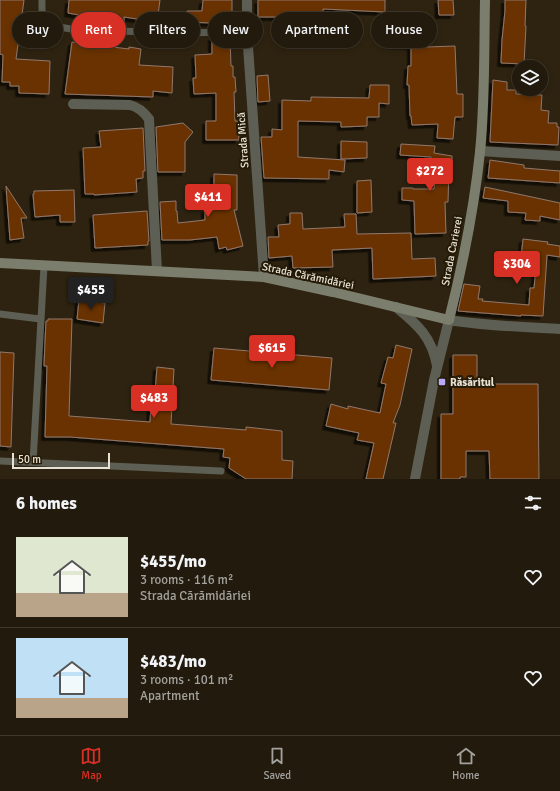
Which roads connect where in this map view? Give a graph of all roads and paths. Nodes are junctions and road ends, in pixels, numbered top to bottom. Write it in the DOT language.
graph roads {
  1 [pos="42,0"];
  2 [pos="246,0"];
  3 [pos="485,0"];
  4 [pos="246,12"];
  5 [pos="208,33"];
  6 [pos="248,48"];
  7 [pos="73,104"];
  8 [pos="480,150"];
  9 [pos="560,156"];
  10 [pos="0,263"];
  11 [pos="44,266"];
  12 [pos="157,271"];
  13 [pos="264,277"];
  14 [pos="396,307"];
  15 [pos="0,314"];
  16 [pos="40,319"];
  17 [pos="450,320"];
  18 [pos="560,329"];
  19 [pos="437,368"];
  20 [pos="0,462"];
  21 [pos="33,462"];
  22 [pos="221,471"];
  23 [pos="415,479"];
  1 -- 5 [label="lane"];
  2 -- 4 [label="street, Strada Mică"];
  3 -- 8 [label="street, Strada Carierei"];
  6 -- 13 [label="street, Strada Mică"];
  7 -- 12 [label="street"];
  8 -- 9 [label="street"];
  8 -- 17 [label="street, Strada Carierei"];
  10 -- 11 [label="street, Strada Cărămidăriei"];
  11 -- 12 [label="street, Strada Cărămidăriei"];
  11 -- 16 [label="lane"];
  12 -- 13 [label="street, Strada Cărămidăriei"];
  13 -- 14 [label="street, Strada Cărămidăriei"];
  14 -- 17 [label="street, Strada Cărămidăriei"];
  14 -- 19 [label="street"];
  15 -- 16 [label="lane"];
  16 -- 21 [label="lane"];
  17 -- 18 [label="street, Strada Cărămidăriei"];
  17 -- 19 [label="street, Strada Carierei"];
  19 -- 23 [label="street, Strada Carierei"];
  20 -- 21 [label="lane"];
  21 -- 22 [label="lane"];
}
